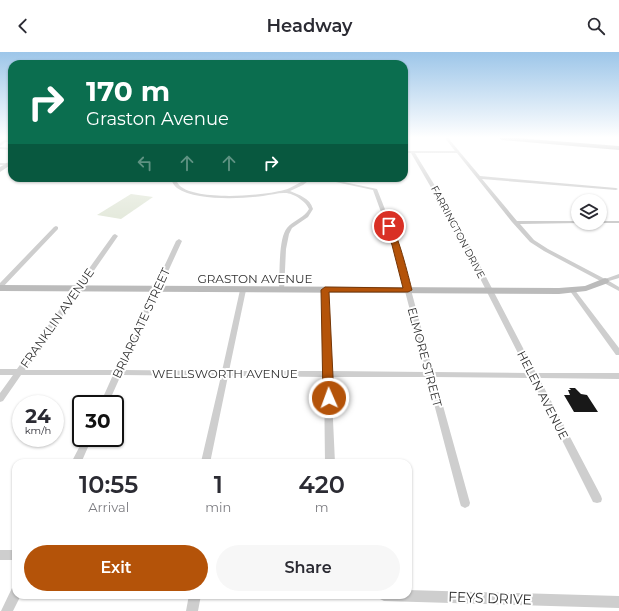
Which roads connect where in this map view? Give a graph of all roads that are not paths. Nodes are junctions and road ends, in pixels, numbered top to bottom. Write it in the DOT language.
graph roads {
  1 [pos="420,164"];
  2 [pos="468,164"];
  3 [pos="478,177"];
  4 [pos="174,182"];
  5 [pos="305,182"];
  6 [pos="339,182"];
  7 [pos="616,189"];
  8 [pos="286,191"];
  9 [pos="571,222"];
  10 [pos="607,222"];
  11 [pos="619,222"];
  12 [pos="516,223"];
  13 [pos="56,228"];
  14 [pos="115,236"];
  15 [pos="179,242"];
  16 [pos="619,276"];
  17 [pos="604,281"];
  18 [pos="0,288"];
  19 [pos="78,289"];
  20 [pos="157,289"];
  21 [pos="619,289"];
  22 [pos="243,290"];
  23 [pos="282,290"];
  24 [pos="325,290"];
  25 [pos="408,290"];
  26 [pos="572,290"];
  27 [pos="490,291"];
  28 [pos="619,352"];
  29 [pos="0,372"];
  30 [pos="19,372"];
  31 [pos="118,373"];
  32 [pos="225,373"];
  33 [pos="328,374"];
  34 [pos="430,375"];
  35 [pos="534,375"];
  36 [pos="619,376"];
  37 [pos="108,395"];
  38 [pos="0,399"];
  39 [pos="84,447"];
  40 [pos="78,459"];
  41 [pos="207,459"];
  42 [pos="330,459"];
  43 [pos="597,499"];
  44 [pos="465,503"];
  45 [pos="0,555"];
  46 [pos="12,555"];
  47 [pos="412,596"];
  48 [pos="13,599"];
  49 [pos="194,599"];
  50 [pos="619,602"];
  51 [pos="7,611"];
  52 [pos="192,611"];
  1 -- 27 [label="street, FARRINGTON DRIVE"];
  2 -- 3 [label="street"];
  3 -- 7 [label="street"];
  3 -- 12 [label="street"];
  4 -- 8 [label="street"];
  5 -- 8 [label="street"];
  6 -- 25 [label="street, ELMORE STREET"];
  8 -- 23 [label="street"];
  9 -- 12 [label="street"];
  10 -- 11 [label="street"];
  12 -- 17 [label="street"];
  13 -- 18 [label="street"];
  14 -- 19 [label="street, FRANKLIN AVENUE"];
  15 -- 20 [label="street, BRIARGATE STREET"];
  16 -- 17 [label="street"];
  17 -- 21 [label="street"];
  17 -- 26 [label="street, GRASTON AVENUE"];
  18 -- 19 [label="street, GRASTON AVENUE"];
  19 -- 20 [label="street, GRASTON AVENUE"];
  19 -- 30 [label="street, FRANKLIN AVENUE"];
  20 -- 22 [label="street, GRASTON AVENUE"];
  20 -- 31 [label="street, BRIARGATE STREET"];
  22 -- 23 [label="street, GRASTON AVENUE"];
  22 -- 32 [label="street"];
  23 -- 24 [label="street, GRASTON AVENUE"];
  24 -- 25 [label="street, GRASTON AVENUE"];
  24 -- 33 [label="street"];
  25 -- 27 [label="street, GRASTON AVENUE"];
  25 -- 34 [label="street, ELMORE STREET"];
  26 -- 27 [label="street, GRASTON AVENUE"];
  26 -- 28 [label="street"];
  27 -- 35 [label="street, HELEN AVENUE"];
  29 -- 30 [label="street, WELLSWORTH AVENUE"];
  30 -- 31 [label="street, WELLSWORTH AVENUE"];
  30 -- 38 [label="street, FRANKLIN AVENUE"];
  31 -- 32 [label="street, WELLSWORTH AVENUE"];
  31 -- 37 [label="street, BRIARGATE STREET"];
  32 -- 33 [label="street, WELLSWORTH AVENUE"];
  32 -- 41 [label="street"];
  33 -- 34 [label="street, WELLSWORTH AVENUE"];
  33 -- 42 [label="street"];
  34 -- 35 [label="street, WELLSWORTH AVENUE"];
  34 -- 44 [label="street, ELMORE STREET"];
  35 -- 36 [label="street, WELLSWORTH AVENUE"];
  35 -- 43 [label="street, HELEN AVENUE"];
  39 -- 40 [label="street"];
  45 -- 46 [label="street"];
  47 -- 50 [label="street, FEYS DRIVE"];
  48 -- 51 [label="street"];
  49 -- 52 [label="street"];
}
